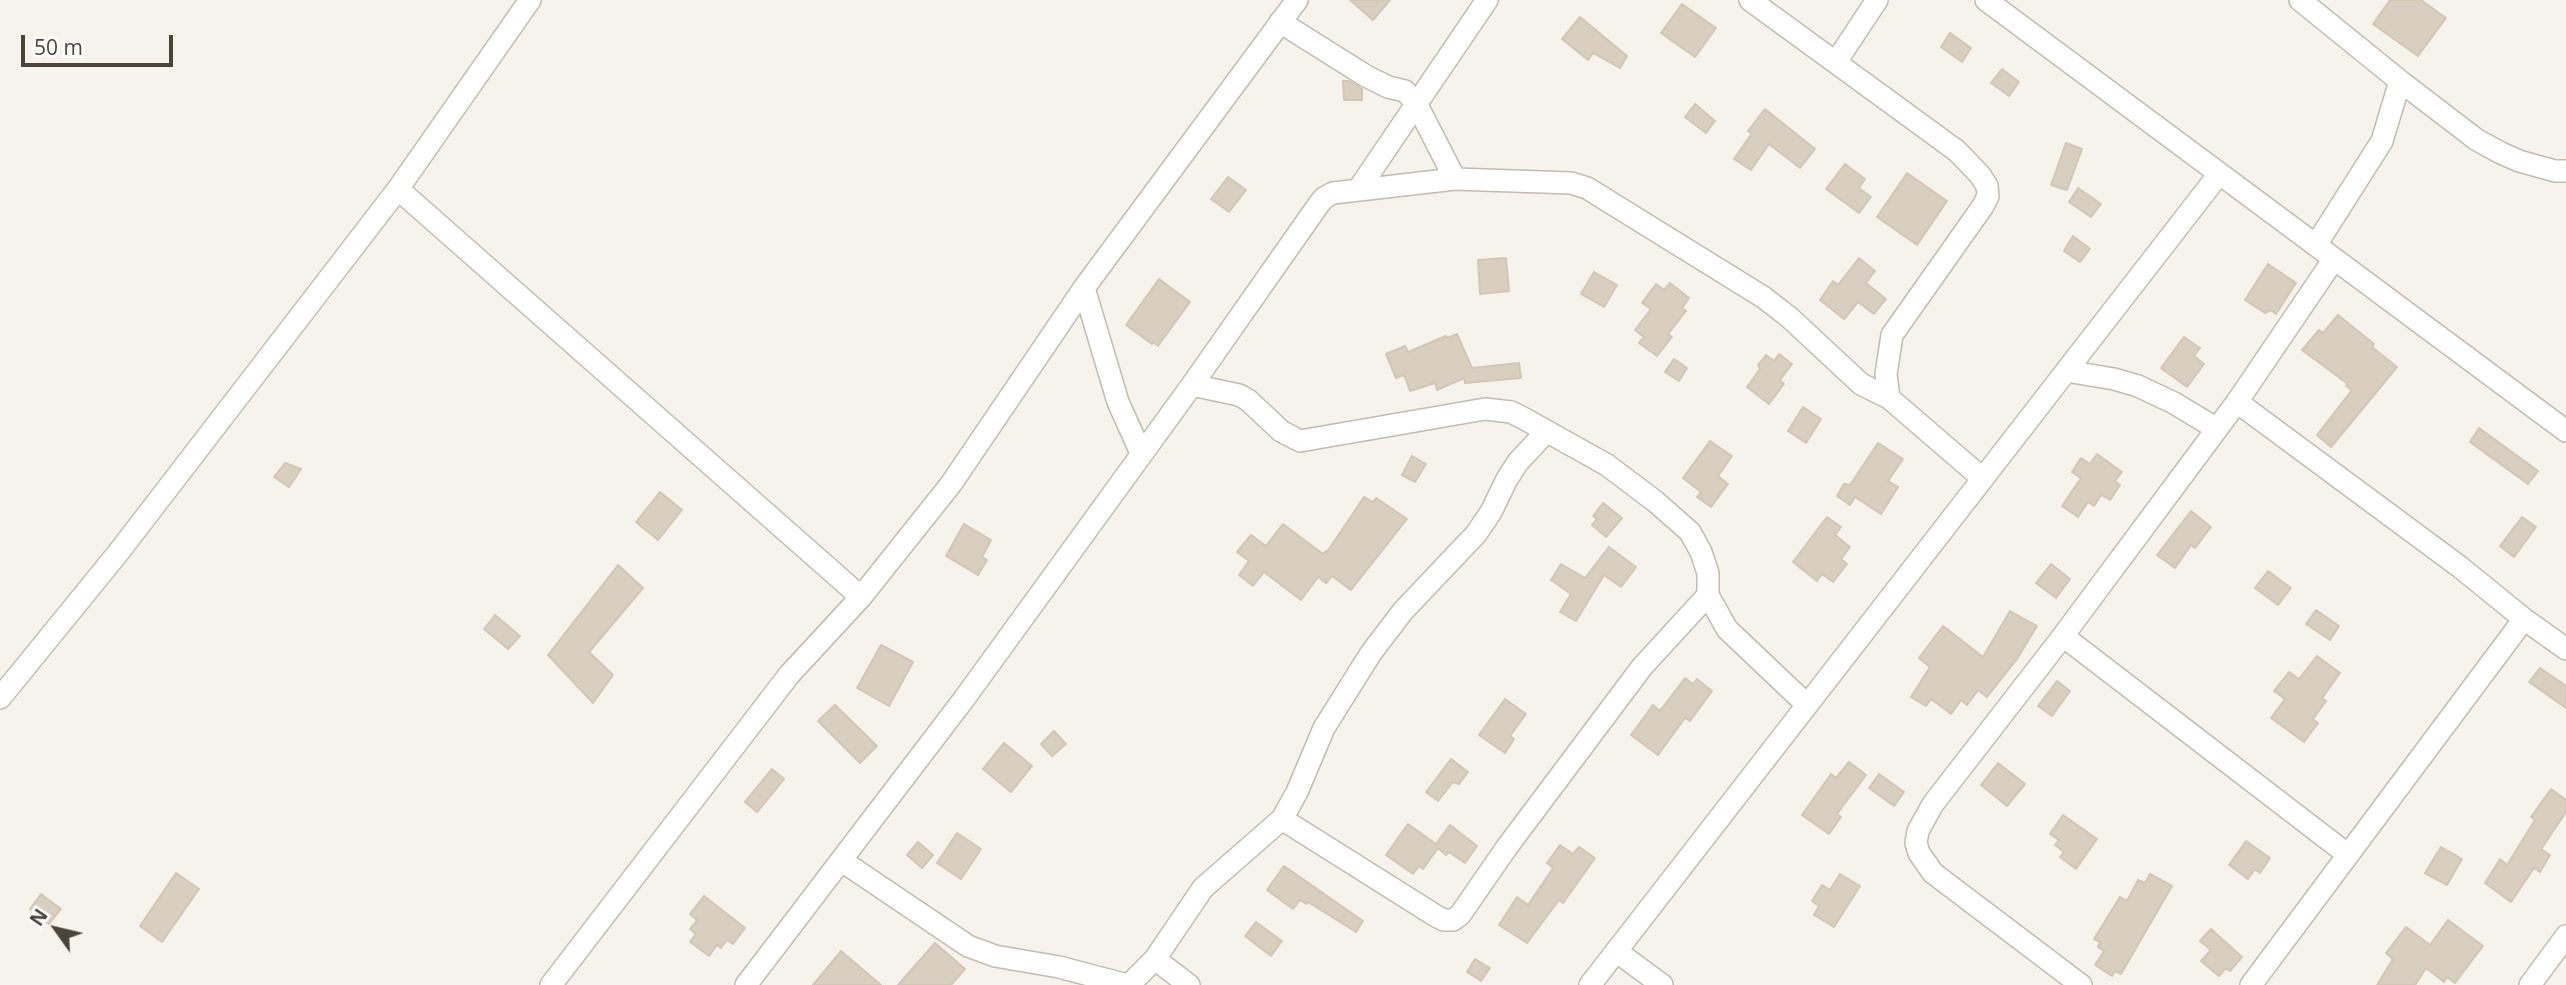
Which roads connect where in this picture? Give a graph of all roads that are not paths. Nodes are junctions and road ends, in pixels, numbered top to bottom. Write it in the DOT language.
graph roads {
  1 [pos="530,0"];
  2 [pos="1297,0"];
  3 [pos="1487,0"];
  4 [pos="1750,0"];
  5 [pos="1877,0"];
  6 [pos="1986,0"];
  7 [pos="2300,0"];
  8 [pos="2325,8"];
  9 [pos="1280,22"];
  10 [pos="1836,62"];
  11 [pos="2400,81"];
  12 [pos="1416,103"];
  13 [pos="2566,171"];
  14 [pos="2219,174"];
  15 [pos="1455,179"];
  16 [pos="398,189"];
  17 [pos="1358,190"];
  18 [pos="2316,245"];
  19 [pos="2334,259"];
  20 [pos="1084,288"];
  21 [pos="2066,371"];
  22 [pos="1192,385"];
  23 [pos="1889,398"];
  24 [pos="2237,402"];
  25 [pos="2217,429"];
  26 [pos="2566,431"];
  27 [pos="1546,432"];
  28 [pos="1141,453"];
  29 [pos="1982,478"];
  30 [pos="1708,595"];
  31 [pos="861,597"];
  32 [pos="2524,619"];
  33 [pos="2063,636"];
  34 [pos="2566,649"];
  35 [pos="0,698"];
  36 [pos="1806,704"];
  37 [pos="1282,820"];
  38 [pos="2347,855"];
  39 [pos="842,861"];
  40 [pos="2566,936"];
  41 [pos="1616,951"];
  42 [pos="1155,959"];
  43 [pos="551,985"];
  44 [pos="746,985"];
  45 [pos="1128,985"];
  46 [pos="1189,985"];
  47 [pos="1590,985"];
  48 [pos="1662,985"];
  49 [pos="2081,985"];
  50 [pos="2251,985"];
  51 [pos="2530,985"];
  1 -- 16 [label="street"];
  2 -- 9 [label="street"];
  3 -- 12 [label="street"];
  4 -- 10 [label="street"];
  5 -- 10 [label="street"];
  6 -- 14 [label="street"];
  7 -- 8 [label="street"];
  8 -- 11 [label="street"];
  9 -- 12 [label="street"];
  9 -- 20 [label="street"];
  10 -- 23 [label="street"];
  11 -- 13 [label="street"];
  11 -- 18 [label="street"];
  12 -- 15 [label="street"];
  12 -- 17 [label="street"];
  14 -- 18 [label="street"];
  14 -- 21 [label="street"];
  15 -- 17 [label="street"];
  15 -- 23 [label="street"];
  16 -- 31 [label="street"];
  16 -- 35 [label="street"];
  17 -- 22 [label="street"];
  18 -- 19 [label="street"];
  19 -- 24 [label="street"];
  19 -- 26 [label="street"];
  20 -- 28 [label="street"];
  20 -- 31 [label="street"];
  21 -- 25 [label="street"];
  21 -- 29 [label="street"];
  22 -- 27 [label="street"];
  22 -- 28 [label="street"];
  23 -- 29 [label="street"];
  24 -- 25 [label="street"];
  24 -- 32 [label="street"];
  25 -- 33 [label="street"];
  27 -- 30 [label="street"];
  27 -- 37 [label="street"];
  28 -- 39 [label="street"];
  29 -- 36 [label="street"];
  30 -- 36 [label="street"];
  30 -- 37 [label="street"];
  31 -- 43 [label="street"];
  32 -- 34 [label="street"];
  32 -- 38 [label="street"];
  33 -- 38 [label="street"];
  33 -- 49 [label="street"];
  36 -- 41 [label="street"];
  37 -- 42 [label="street"];
  38 -- 50 [label="street"];
  39 -- 44 [label="street"];
  39 -- 45 [label="street"];
  40 -- 51 [label="street"];
  41 -- 47 [label="street"];
  41 -- 48 [label="street"];
  42 -- 45 [label="street"];
  42 -- 46 [label="street"];
}
